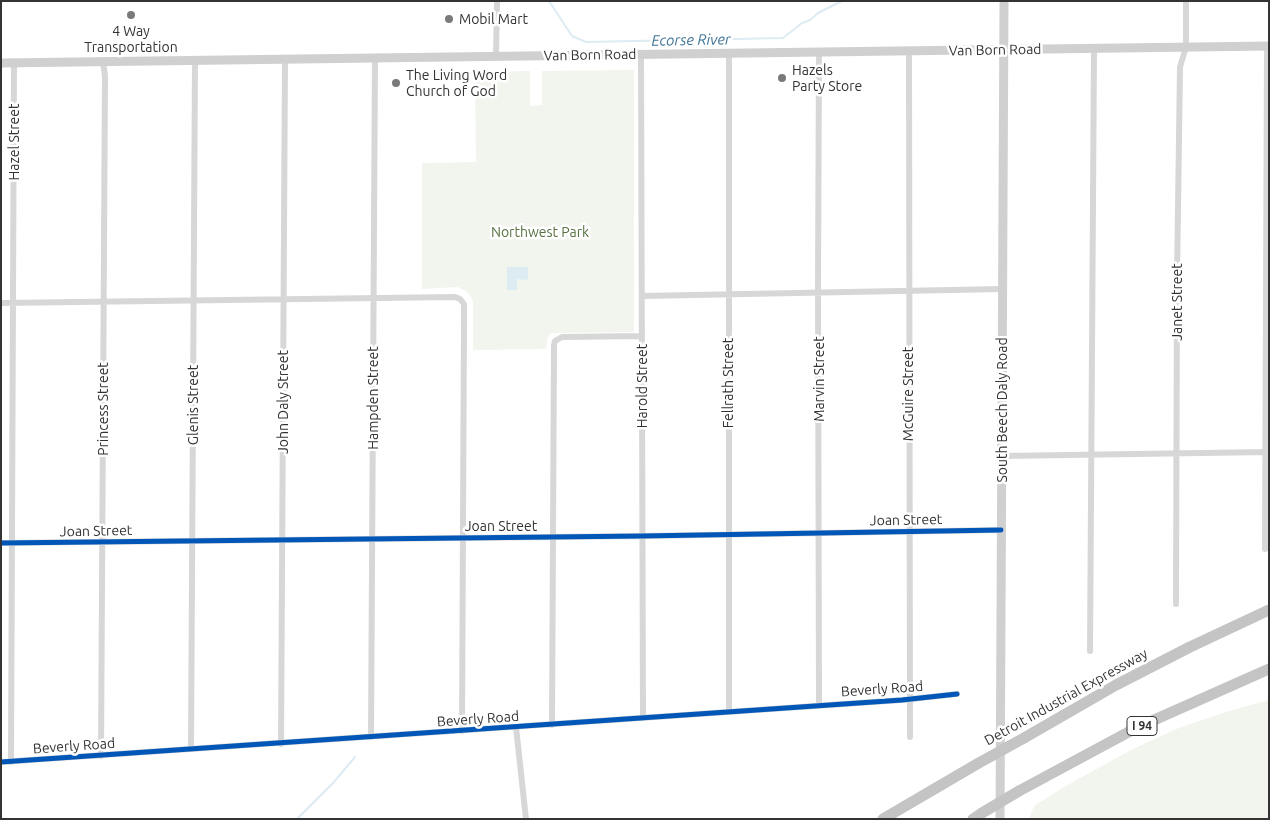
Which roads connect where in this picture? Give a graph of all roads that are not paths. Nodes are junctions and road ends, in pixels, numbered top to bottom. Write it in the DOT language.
graph roads {
  1 [pos="497,1"];
  2 [pos="1004,1"];
  3 [pos="1186,1"];
  4 [pos="1268,46"];
  5 [pos="1186,47"];
  6 [pos="1094,48"];
  7 [pos="1003,49"];
  8 [pos="909,51"];
  9 [pos="820,52"];
  10 [pos="729,53"];
  11 [pos="641,54"];
  12 [pos="496,56"];
  13 [pos="375,58"];
  14 [pos="285,59"];
  15 [pos="195,61"];
  16 [pos="103,62"];
  17 [pos="1,63"];
  18 [pos="14,63"];
  19 [pos="1002,289"];
  20 [pos="908,291"];
  21 [pos="818,292"];
  22 [pos="728,294"];
  23 [pos="642,296"];
  24 [pos="374,298"];
  25 [pos="284,299"];
  26 [pos="194,300"];
  27 [pos="103,301"];
  28 [pos="13,302"];
  29 [pos="1,303"];
  30 [pos="642,336"];
  31 [pos="1267,452"];
  32 [pos="1176,454"];
  33 [pos="1091,455"];
  34 [pos="1002,456"];
  35 [pos="1001,530"];
  36 [pos="909,531"];
  37 [pos="820,533"];
  38 [pos="729,535"];
  39 [pos="642,536"];
  40 [pos="553,537"];
  41 [pos="373,538"];
  42 [pos="463,538"];
  43 [pos="282,539"];
  44 [pos="192,541"];
  45 [pos="102,542"];
  46 [pos="1,543"];
  47 [pos="12,543"];
  48 [pos="1265,549"];
  49 [pos="1176,604"];
  50 [pos="1269,610"];
  51 [pos="1090,651"];
  52 [pos="1269,668"];
  53 [pos="957,694"];
  54 [pos="910,699"];
  55 [pos="819,705"];
  56 [pos="729,712"];
  57 [pos="643,718"];
  58 [pos="552,725"];
  59 [pos="516,727"];
  60 [pos="462,731"];
  61 [pos="371,737"];
  62 [pos="910,737"];
  63 [pos="281,744"];
  64 [pos="191,749"];
  65 [pos="101,756"];
  66 [pos="1,762"];
  67 [pos="12,762"];
  68 [pos="977,816"];
  69 [pos="526,819"];
  70 [pos="883,819"];
  71 [pos="1000,819"];
  1 -- 12 [label="street"];
  2 -- 7 [label="main road, South Beech Daly Road"];
  3 -- 5 [label="street, Janet Street"];
  4 -- 5 [label="main road, Van Born Road"];
  4 -- 31 [label="street"];
  5 -- 6 [label="main road, Van Born Road"];
  5 -- 32 [label="street, Janet Street"];
  6 -- 7 [label="main road, Van Born Road"];
  6 -- 33 [label="street"];
  7 -- 8 [label="main road, Van Born Road"];
  7 -- 19 [label="main road, South Beech Daly Road"];
  8 -- 9 [label="main road, Van Born Road"];
  8 -- 20 [label="street, McGuire Street"];
  9 -- 10 [label="main road, Van Born Road"];
  9 -- 21 [label="street, Marvin Street"];
  10 -- 11 [label="main road, Van Born Road"];
  10 -- 22 [label="street, Fellrath Street"];
  11 -- 12 [label="main road, Van Born Road"];
  11 -- 23 [label="street, Harold Street"];
  12 -- 13 [label="main road, Van Born Road"];
  13 -- 14 [label="main road, Van Born Road"];
  13 -- 24 [label="street, Hampden Street"];
  14 -- 15 [label="main road, Van Born Road"];
  14 -- 25 [label="street, John Daly Street"];
  15 -- 16 [label="main road, Van Born Road"];
  15 -- 26 [label="street, Glenis Street"];
  16 -- 18 [label="main road, Van Born Road"];
  16 -- 27 [label="street, Princess Street"];
  17 -- 18 [label="main road, Van Born Road"];
  18 -- 28 [label="street, Hazel Street"];
  19 -- 20 [label="street"];
  19 -- 34 [label="main road, South Beech Daly Road"];
  20 -- 21 [label="street"];
  20 -- 36 [label="street, McGuire Street"];
  21 -- 22 [label="street"];
  21 -- 37 [label="street, Marvin Street"];
  22 -- 23 [label="street"];
  22 -- 38 [label="street, Fellrath Street"];
  23 -- 30 [label="street, Harold Street"];
  24 -- 25 [label="street"];
  24 -- 41 [label="street, Hampden Street"];
  24 -- 42 [label="street"];
  25 -- 26 [label="street"];
  25 -- 43 [label="street, John Daly Street"];
  26 -- 27 [label="street"];
  26 -- 44 [label="street, Glenis Street"];
  27 -- 28 [label="street"];
  27 -- 45 [label="street, Princess Street"];
  28 -- 29 [label="street"];
  28 -- 47 [label="street, Hazel Street"];
  30 -- 39 [label="street, Harold Street"];
  30 -- 40 [label="street"];
  31 -- 32 [label="street"];
  31 -- 48 [label="street"];
  32 -- 33 [label="street"];
  32 -- 49 [label="street, Janet Street"];
  33 -- 34 [label="street"];
  33 -- 51 [label="street"];
  34 -- 35 [label="main road, South Beech Daly Road"];
  35 -- 36 [label="street, Joan Street"];
  35 -- 71 [label="main road, South Beech Daly Road"];
  36 -- 37 [label="street, Joan Street"];
  36 -- 54 [label="street, McGuire Street"];
  37 -- 38 [label="street, Joan Street"];
  37 -- 55 [label="street, Marvin Street"];
  38 -- 39 [label="street, Joan Street"];
  38 -- 56 [label="street, Fellrath Street"];
  39 -- 40 [label="street, Joan Street"];
  39 -- 57 [label="street, Harold Street"];
  40 -- 42 [label="street, Joan Street"];
  40 -- 58 [label="street"];
  41 -- 42 [label="street, Joan Street"];
  41 -- 43 [label="street, Joan Street"];
  41 -- 61 [label="street, Hampden Street"];
  42 -- 60 [label="street"];
  43 -- 44 [label="street, Joan Street"];
  43 -- 63 [label="street, John Daly Street"];
  44 -- 45 [label="street, Joan Street"];
  44 -- 64 [label="street, Glenis Street"];
  45 -- 47 [label="street, Joan Street"];
  45 -- 65 [label="street, Princess Street"];
  46 -- 47 [label="street, Joan Street"];
  47 -- 67 [label="street, Hazel Street"];
  50 -- 70 [label="highway, Detroit Industrial Expressway, bridge"];
  52 -- 68 [label="highway, I 94, bridge"];
  53 -- 54 [label="street, Beverly Road"];
  54 -- 55 [label="street, Beverly Road"];
  54 -- 62 [label="street, McGuire Street"];
  55 -- 56 [label="street, Beverly Road"];
  56 -- 57 [label="street, Beverly Road"];
  57 -- 58 [label="street, Beverly Road"];
  58 -- 59 [label="street, Beverly Road"];
  59 -- 60 [label="street, Beverly Road"];
  59 -- 69 [label="street"];
  60 -- 61 [label="street, Beverly Road"];
  61 -- 63 [label="street, Beverly Road"];
  63 -- 64 [label="street, Beverly Road"];
  64 -- 65 [label="street, Beverly Road"];
  65 -- 67 [label="street, Beverly Road"];
  66 -- 67 [label="street, Beverly Road"];
}
